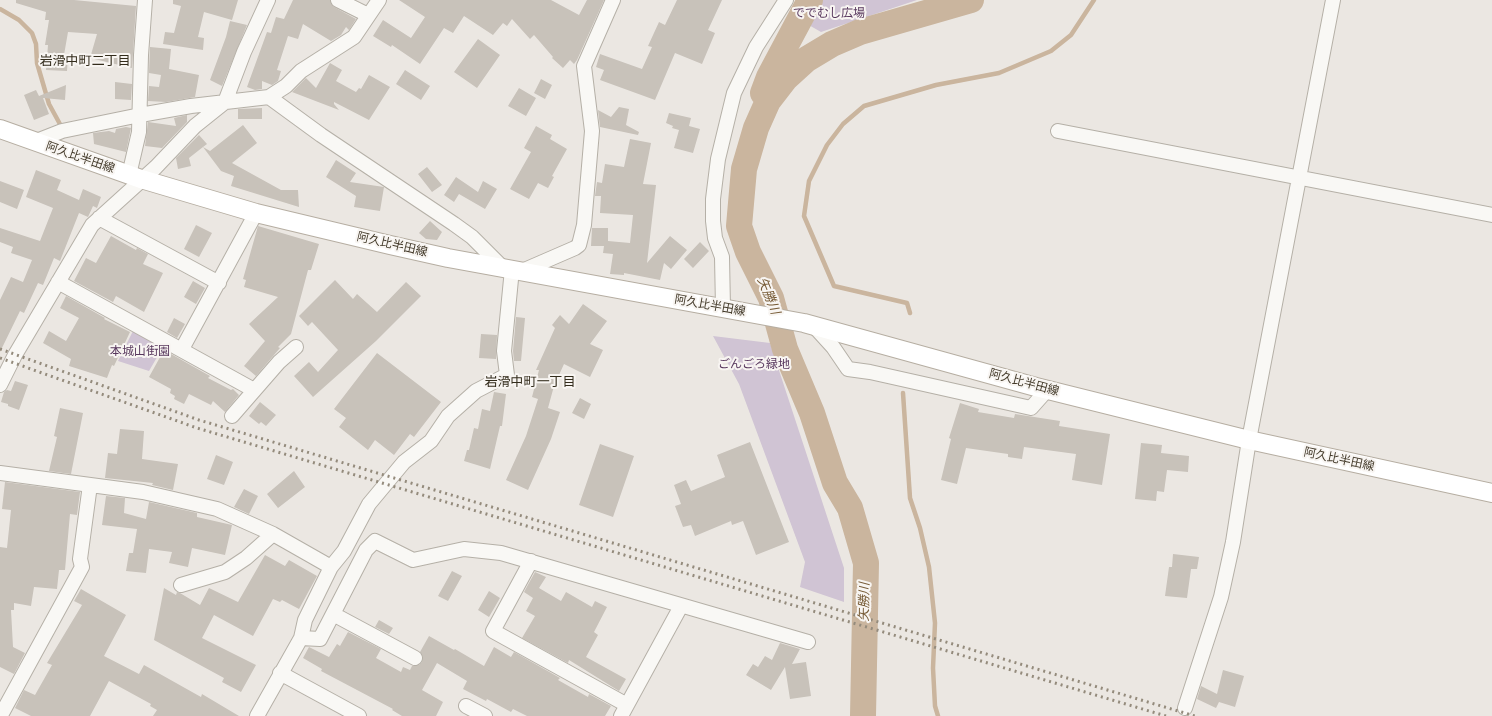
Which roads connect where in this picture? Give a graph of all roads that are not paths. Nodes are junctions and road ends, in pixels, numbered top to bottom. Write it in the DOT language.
graph roads {
  1 [pos="146,0"];
  2 [pos="268,0"];
  3 [pos="338,0"];
  4 [pos="380,0"];
  5 [pos="613,0"];
  6 [pos="786,0"];
  7 [pos="1333,0"];
  8 [pos="368,15"];
  9 [pos="269,97"];
  10 [pos="225,102"];
  11 [pos="140,115"];
  12 [pos="0,129"];
  13 [pos="1058,131"];
  14 [pos="34,142"];
  15 [pos="135,177"];
  16 [pos="1299,177"];
  17 [pos="256,213"];
  18 [pos="1492,215"];
  19 [pos="99,218"];
  20 [pos="512,269"];
  21 [pos="58,282"];
  22 [pos="219,283"];
  23 [pos="723,308"];
  24 [pos="809,324"];
  25 [pos="296,347"];
  26 [pos="182,350"];
  27 [pos="0,385"];
  28 [pos="254,390"];
  29 [pos="1047,390"];
  30 [pos="232,416"];
  31 [pos="1249,440"];
  32 [pos="0,473"];
  33 [pos="90,484"];
  34 [pos="1492,493"];
  35 [pos="273,534"];
  36 [pos="531,561"];
  37 [pos="331,567"];
  38 [pos="181,585"];
  39 [pos="681,606"];
  40 [pos="333,614"];
  41 [pos="301,638"];
  42 [pos="808,642"];
  43 [pos="415,658"];
  44 [pos="280,673"];
  45 [pos="466,706"];
  46 [pos="1186,708"];
  47 [pos="624,710"];
  48 [pos="1,716"];
  49 [pos="257,716"];
  50 [pos="359,716"];
  51 [pos="485,716"];
  1 -- 11 [label="street"];
  2 -- 10 [label="street"];
  3 -- 8 [label="street"];
  4 -- 8 [label="street"];
  5 -- 20 [label="street"];
  6 -- 23 [label="street"];
  7 -- 16 [label="street"];
  8 -- 9 [label="street"];
  9 -- 10 [label="street"];
  9 -- 20 [label="street"];
  10 -- 11 [label="street"];
  10 -- 15 [label="street"];
  11 -- 14 [label="street"];
  11 -- 15 [label="street"];
  12 -- 14 [label="main road, 阿久比半田線"];
  13 -- 16 [label="street"];
  14 -- 15 [label="main road, 阿久比半田線"];
  15 -- 17 [label="main road, 阿久比半田線"];
  15 -- 19 [label="street"];
  16 -- 18 [label="street"];
  16 -- 31 [label="street"];
  17 -- 20 [label="main road, 阿久比半田線"];
  17 -- 22 [label="street"];
  19 -- 21 [label="street"];
  19 -- 22 [label="street"];
  20 -- 23 [label="main road, 阿久比半田線"];
  20 -- 37 [label="street"];
  21 -- 26 [label="street"];
  21 -- 27 [label="street"];
  22 -- 26 [label="street"];
  23 -- 24 [label="main road, 阿久比半田線"];
  24 -- 29 [label="main road, 阿久比半田線"];
  24 -- 29 [label="street"];
  25 -- 28 [label="street"];
  26 -- 28 [label="street"];
  28 -- 30 [label="street"];
  29 -- 31 [label="main road, 阿久比半田線"];
  31 -- 34 [label="main road, 阿久比半田線"];
  31 -- 46 [label="street"];
  32 -- 33 [label="street"];
  33 -- 35 [label="street"];
  33 -- 48 [label="street"];
  35 -- 37 [label="street"];
  35 -- 38 [label="street"];
  36 -- 39 [label="street"];
  36 -- 40 [label="street"];
  36 -- 47 [label="street"];
  37 -- 41 [label="street"];
  39 -- 42 [label="street"];
  39 -- 47 [label="street"];
  40 -- 41 [label="street"];
  40 -- 43 [label="street"];
  41 -- 44 [label="street"];
  44 -- 49 [label="street"];
  44 -- 50 [label="street"];
  45 -- 51 [label="street"];
}
